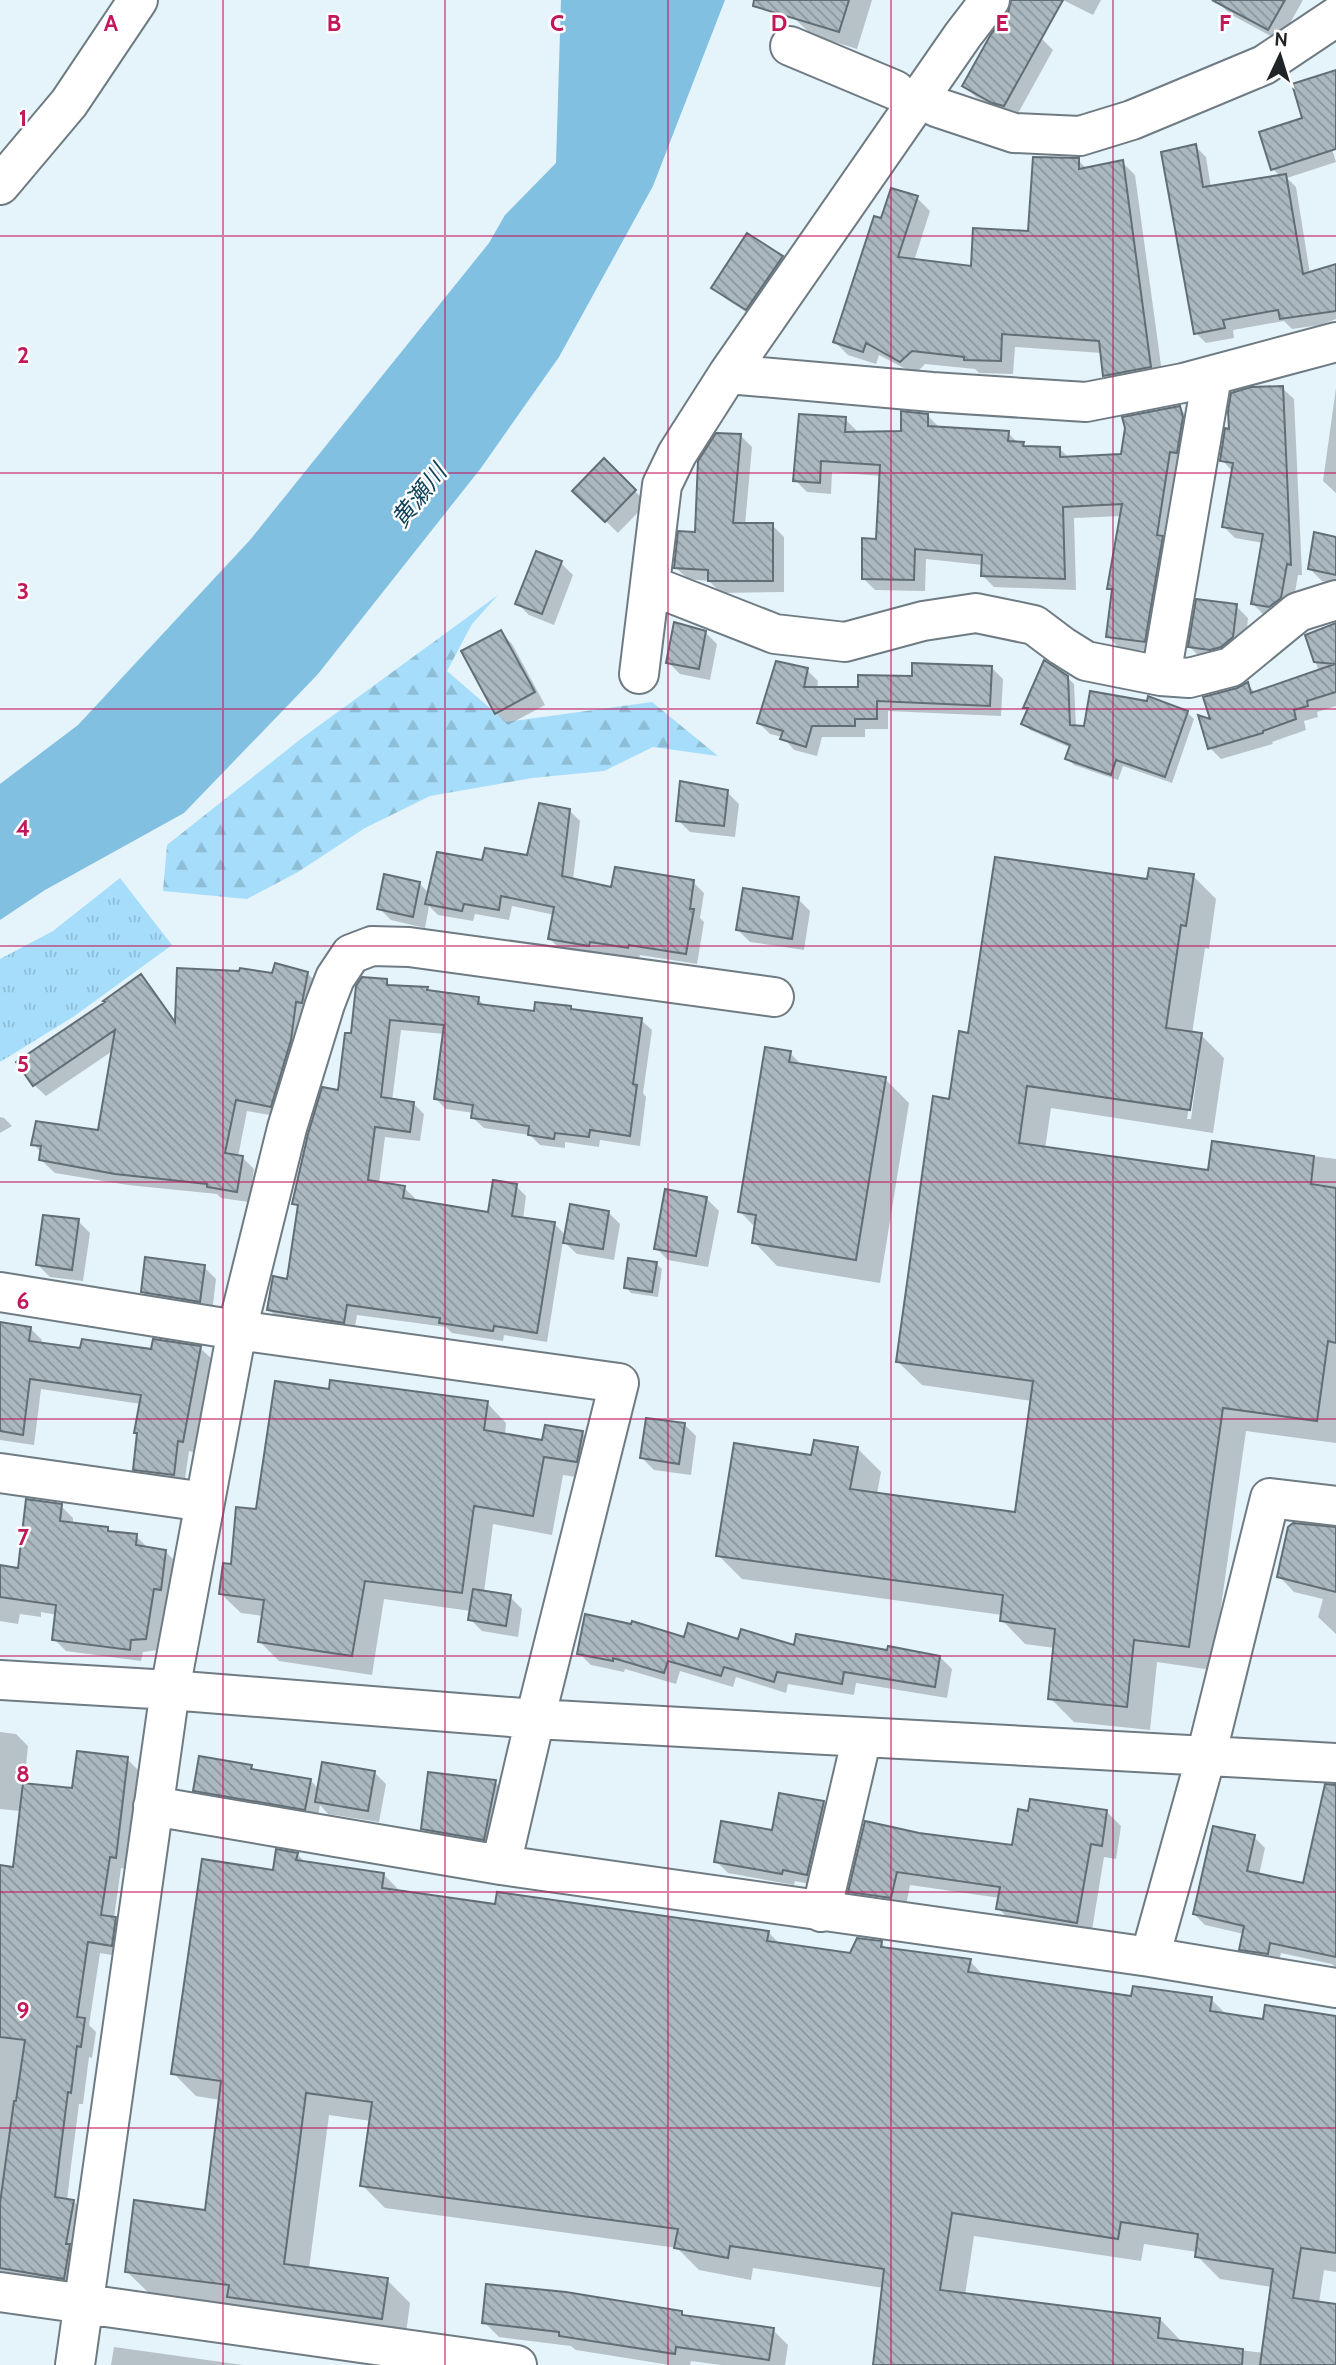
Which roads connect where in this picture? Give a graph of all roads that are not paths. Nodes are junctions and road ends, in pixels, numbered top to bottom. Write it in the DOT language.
graph roads {
  1 [pos="138,0"];
  2 [pos="990,0"];
  3 [pos="1336,17"];
  4 [pos="790,46"];
  5 [pos="895,90"];
  6 [pos="936,107"];
  7 [pos="0,185"];
  8 [pos="1336,342"];
  9 [pos="728,374"];
  10 [pos="1212,376"];
  11 [pos="650,585"];
  12 [pos="1336,600"];
  13 [pos="639,674"];
  14 [pos="1161,676"];
  15 [pos="774,997"];
  16 [pos="0,1292"];
  17 [pos="237,1330"];
  18 [pos="0,1473"];
  19 [pos="205,1502"];
  20 [pos="1336,1506"];
  21 [pos="0,1681"];
  22 [pos="170,1690"];
  23 [pos="534,1719"];
  24 [pos="862,1738"];
  25 [pos="1206,1756"];
  26 [pos="1336,1763"];
  27 [pos="153,1806"];
  28 [pos="500,1865"];
  29 [pos="821,1912"];
  30 [pos="1150,1957"];
  31 [pos="1336,1988"];
  32 [pos="0,2292"];
  33 [pos="84,2305"];
  34 [pos="75,2365"];
  35 [pos="517,2365"];
  1 -- 7 [label="street"];
  2 -- 9 [label="street"];
  3 -- 6 [label="street"];
  4 -- 5 [label="street"];
  8 -- 10 [label="street"];
  9 -- 10 [label="street"];
  9 -- 11 [label="street"];
  10 -- 14 [label="street"];
  11 -- 13 [label="street"];
  11 -- 14 [label="street"];
  12 -- 14 [label="street"];
  15 -- 17 [label="street"];
  16 -- 17 [label="street"];
  17 -- 19 [label="street"];
  17 -- 23 [label="street"];
  18 -- 19 [label="street"];
  19 -- 22 [label="street"];
  20 -- 25 [label="street"];
  21 -- 22 [label="street"];
  22 -- 23 [label="street"];
  22 -- 27 [label="street"];
  23 -- 24 [label="street"];
  23 -- 28 [label="street"];
  24 -- 25 [label="street"];
  24 -- 29 [label="street"];
  25 -- 26 [label="street"];
  25 -- 30 [label="street"];
  27 -- 28 [label="street"];
  27 -- 33 [label="street"];
  28 -- 29 [label="street"];
  29 -- 30 [label="street"];
  30 -- 31 [label="street"];
  32 -- 33 [label="street"];
  33 -- 34 [label="street"];
  33 -- 35 [label="street"];
}
